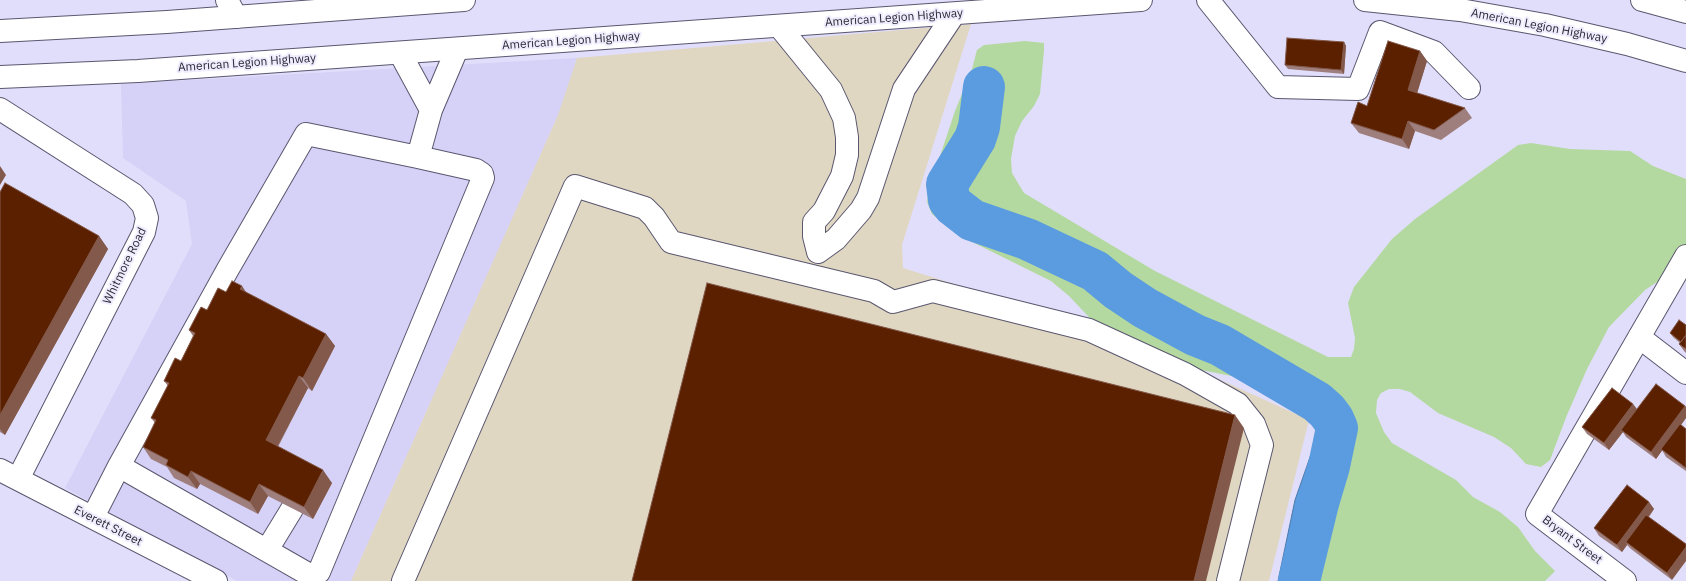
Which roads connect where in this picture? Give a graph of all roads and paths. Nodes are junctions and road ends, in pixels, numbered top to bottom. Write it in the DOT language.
graph roads {
  1 [pos="464,0"];
  2 [pos="1141,0"];
  3 [pos="1208,0"];
  4 [pos="1365,0"];
  5 [pos="1642,0"];
  6 [pos="232,8"];
  7 [pos="1686,12"];
  8 [pos="954,14"];
  9 [pos="779,26"];
  10 [pos="0,31"];
  11 [pos="457,49"];
  12 [pos="400,53"];
  13 [pos="1686,61"];
  14 [pos="0,77"];
  15 [pos="1469,88"];
  16 [pos="0,109"];
  17 [pos="431,110"];
  18 [pos="418,157"];
  19 [pos="818,252"];
  20 [pos="1686,256"];
  21 [pos="813,276"];
  22 [pos="1639,337"];
  23 [pos="1686,373"];
  24 [pos="119,466"];
  25 [pos="9,474"];
  26 [pos="292,509"];
  27 [pos="92,517"];
  28 [pos="267,550"];
  29 [pos="216,581"];
  30 [pos="403,581"];
  31 [pos="1228,581"];
  32 [pos="1625,581"];
  1 -- 6 [label="main road"];
  2 -- 8 [label="main road, American Legion Highway"];
  3 -- 15 [label="main road"];
  4 -- 13 [label="main road, American Legion Highway"];
  5 -- 7 [label="main road"];
  6 -- 10 [label="main road"];
  8 -- 9 [label="main road, American Legion Highway"];
  8 -- 19 [label="main road"];
  9 -- 11 [label="main road, American Legion Highway"];
  9 -- 19 [label="main road"];
  11 -- 12 [label="main road, American Legion Highway"];
  11 -- 17 [label="main road"];
  12 -- 14 [label="main road, American Legion Highway"];
  12 -- 17 [label="main road"];
  16 -- 25 [label="main road, Whitmore Road"];
  17 -- 18 [label="main road"];
  18 -- 24 [label="main road"];
  18 -- 28 [label="main road"];
  19 -- 21 [label="main road"];
  20 -- 22 [label="main road"];
  21 -- 30 [label="main road"];
  21 -- 31 [label="main road"];
  22 -- 23 [label="main road"];
  22 -- 32 [label="main road, Bryant Street"];
  24 -- 27 [label="main road"];
  24 -- 28 [label="main road"];
  25 -- 27 [label="main road, Everett Street"];
  26 -- 28 [label="main road"];
  27 -- 29 [label="main road, Everett Street"];
}
